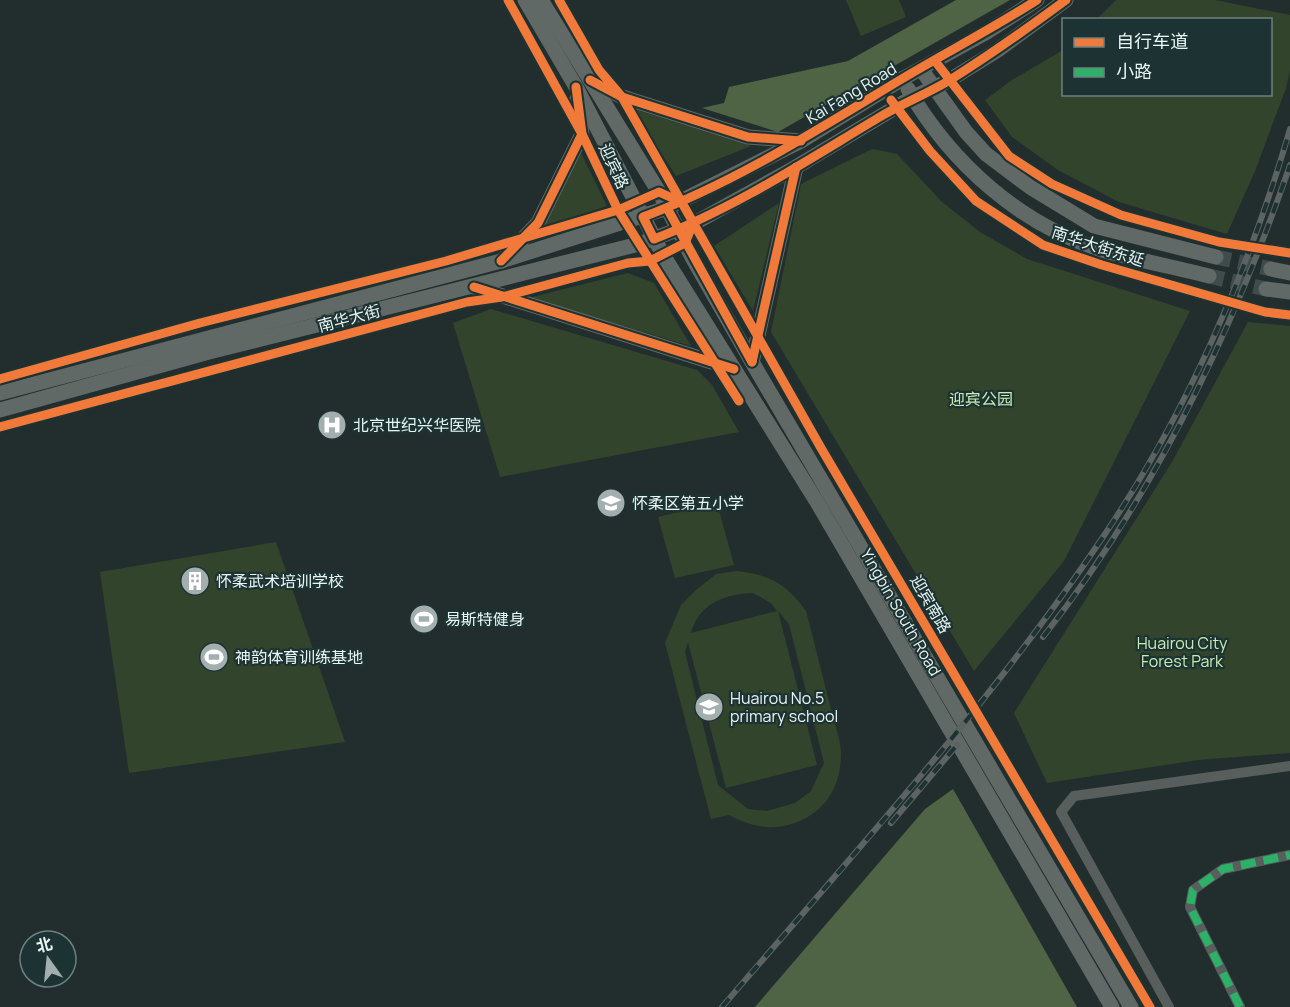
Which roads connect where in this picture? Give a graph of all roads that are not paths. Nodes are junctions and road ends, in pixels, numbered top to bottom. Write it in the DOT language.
graph roads {
  1 [pos="525,0"];
  2 [pos="541,0"];
  3 [pos="1037,0"];
  4 [pos="1066,0"];
  5 [pos="921,69"];
  6 [pos="902,79"];
  7 [pos="590,80"];
  8 [pos="576,87"];
  9 [pos="933,89"];
  10 [pos="913,97"];
  11 [pos="801,141"];
  12 [pos="796,167"];
  13 [pos="667,208"];
  14 [pos="643,217"];
  15 [pos="678,230"];
  16 [pos="654,239"];
  17 [pos="1216,257"];
  18 [pos="501,261"];
  19 [pos="1271,269"];
  20 [pos="1290,273"];
  21 [pos="1209,276"];
  22 [pos="474,287"];
  23 [pos="1266,289"];
  24 [pos="1290,292"];
  25 [pos="752,362"];
  26 [pos="734,369"];
  27 [pos="0,393"];
  28 [pos="0,410"];
  29 [pos="1290,766"];
  30 [pos="1290,855"];
  31 [pos="1112,1007"];
  32 [pos="1131,1007"];
  33 [pos="1169,1007"];
  34 [pos="1240,1007"];
  1 -- 8 [label="main road, 迎宾路"];
  2 -- 7 [label="main road, Yingbin South Road"];
  3 -- 5 [label="main road, Kai Fang Road"];
  4 -- 9 [label="main road"];
  5 -- 6 [label="main road, Kai Fang Road"];
  5 -- 9 [label="main road, 南华大街东延"];
  6 -- 10 [label="main road, 南华大街东延"];
  6 -- 11 [label="main road, Kai Fang Road"];
  7 -- 11 [label="main road"];
  7 -- 13 [label="main road, Yingbin South Road"];
  8 -- 14 [label="main road, 迎宾路"];
  8 -- 18 [label="main road"];
  9 -- 10 [label="main road"];
  9 -- 17 [label="main road, 南华大街东延"];
  10 -- 12 [label="main road"];
  10 -- 21 [label="main road, 南华大街东延"];
  11 -- 13 [label="main road, Kai Fang Road"];
  12 -- 15 [label="main road"];
  12 -- 25 [label="main road"];
  13 -- 14 [label="main road, Kai Fang Road"];
  13 -- 15 [label="main road, Yingbin South Road"];
  14 -- 16 [label="main road, 迎宾路"];
  14 -- 18 [label="main road, 南华大街"];
  15 -- 16 [label="main road"];
  15 -- 25 [label="main road, Yingbin South Road"];
  16 -- 22 [label="main road, 南华大街"];
  16 -- 26 [label="main road, Yingbin South Road"];
  18 -- 27 [label="main road, 南华大街"];
  19 -- 20 [label="main road"];
  22 -- 26 [label="main road"];
  22 -- 28 [label="main road, 南华大街"];
  23 -- 24 [label="main road"];
  25 -- 32 [label="main road, Yingbin South Road"];
  26 -- 31 [label="main road, Yingbin South Road"];
  29 -- 33 [label="street"];
  30 -- 34 [label="street"];
}
